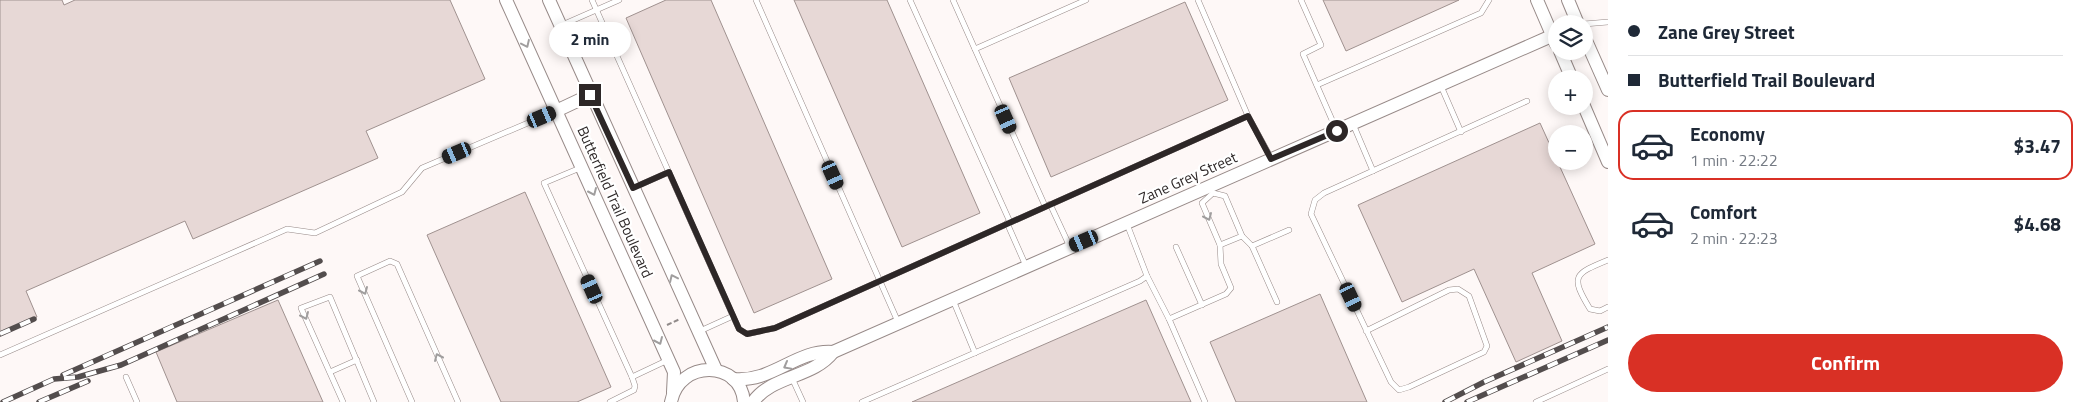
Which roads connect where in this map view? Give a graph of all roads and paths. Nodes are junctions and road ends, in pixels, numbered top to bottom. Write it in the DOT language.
graph roads {
  1 [pos="506,0"];
  2 [pos="549,0"];
  3 [pos="592,0"];
  4 [pos="619,0"];
  5 [pos="756,0"];
  6 [pos="910,0"];
  7 [pos="953,0"];
  8 [pos="1086,0"];
  9 [pos="1198,0"];
  10 [pos="1301,0"];
  11 [pos="1489,0"];
  12 [pos="1537,0"];
  13 [pos="1568,0"];
  14 [pos="596,10"];
  15 [pos="1574,15"];
  16 [pos="1608,22"];
  17 [pos="1548,23"];
  18 [pos="1593,23"];
  19 [pos="560,25"];
  20 [pos="1548,41"];
  21 [pos="975,49"];
  22 [pos="1593,56"];
  23 [pos="1440,85"];
  24 [pos="1317,86"];
  25 [pos="1608,90"];
  26 [pos="590,95"];
  27 [pos="1527,101"];
  28 [pos="556,111"];
  29 [pos="1588,115"];
  30 [pos="1248,116"];
  31 [pos="1352,124"];
  32 [pos="1337,131"];
  33 [pos="1461,132"];
  34 [pos="1271,159"];
  35 [pos="1608,162"];
  36 [pos="582,167"];
  37 [pos="1373,171"];
  38 [pos="669,172"];
  39 [pos="633,188"];
  40 [pos="1212,190"];
  41 [pos="1048,205"];
  42 [pos="1008,222"];
  43 [pos="1127,223"];
  44 [pos="1289,230"];
  45 [pos="1242,236"];
  46 [pos="1220,245"];
  47 [pos="1252,246"];
  48 [pos="1070,247"];
  49 [pos="1176,247"];
  50 [pos="1608,260"];
  51 [pos="1026,267"];
  52 [pos="1147,276"];
  53 [pos="879,280"];
  54 [pos="953,299"];
  55 [pos="1277,302"];
  56 [pos="1202,304"];
  57 [pos="1608,308"];
  58 [pos="733,316"];
  59 [pos="682,318"];
  60 [pos="1169,319"];
  61 [pos="898,323"];
  62 [pos="661,328"];
  63 [pos="1366,331"];
  64 [pos="698,332"];
  65 [pos="833,352"];
  66 [pos="975,353"];
  67 [pos="0,356"];
  68 [pos="357,360"];
  69 [pos="668,360"];
  70 [pos="1608,369"];
  71 [pos="716,370"];
  72 [pos="330,372"];
  73 [pos="126,377"];
  74 [pos="632,377"];
  75 [pos="733,378"];
  76 [pos="792,378"];
  77 [pos="672,397"];
  78 [pos="137,402"];
  79 [pos="343,402"];
  80 [pos="374,402"];
  81 [pos="412,402"];
  82 [pos="458,402"];
  83 [pos="610,402"];
  84 [pos="744,402"];
  85 [pos="753,402"];
  86 [pos="803,402"];
  87 [pos="862,402"];
  88 [pos="1205,402"];
  89 [pos="1536,402"];
  1 -- 28 [label="street, Butterfield Trail Boulevard, one-way"];
  2 -- 19 [label="street, Butterfield Trail Boulevard"];
  3 -- 14 [label="lane"];
  4 -- 14 [label="lane"];
  5 -- 53 [label="lane"];
  6 -- 42 [label="lane"];
  7 -- 21 [label="lane"];
  8 -- 21 [label="lane"];
  9 -- 30 [label="lane"];
  10 -- 24 [label="lane"];
  11 -- 24 [label="lane"];
  12 -- 17 [label="street"];
  13 -- 15 [label="street"];
  14 -- 19 [label="lane"];
  14 -- 38 [label="lane"];
  16 -- 18 [label="lane"];
  19 -- 26 [label="street, Butterfield Trail Boulevard"];
  20 -- 23 [label="street, Zane Grey Street"];
  21 -- 41 [label="lane"];
  22 -- 25 [label="street"];
  23 -- 31 [label="street, Zane Grey Street"];
  23 -- 33 [label="lane"];
  24 -- 32 [label="lane"];
  26 -- 28 [label="street"];
  26 -- 39 [label="street, Butterfield Trail Boulevard"];
  27 -- 33 [label="lane"];
  28 -- 36 [label="street, Butterfield Trail Boulevard"];
  28 -- 67 [label="lane"];
  29 -- 35 [label="street"];
  30 -- 34 [label="lane"];
  30 -- 41 [label="lane"];
  31 -- 32 [label="street, Zane Grey Street"];
  31 -- 37 [label="lane"];
  32 -- 34 [label="street, Zane Grey Street"];
  33 -- 37 [label="lane"];
  34 -- 40 [label="street, Zane Grey Street"];
  36 -- 69 [label="street, Butterfield Trail Boulevard, one-way"];
  36 -- 74 [label="lane"];
  37 -- 63 [label="lane"];
  38 -- 39 [label="lane"];
  38 -- 58 [label="lane"];
  64 -- 39 [label="street, Butterfield Trail Boulevard, one-way"];
  40 -- 43 [label="street, Zane Grey Street"];
  40 -- 45 [label="lane"];
  40 -- 46 [label="lane, one-way"];
  41 -- 42 [label="lane"];
  41 -- 48 [label="lane"];
  42 -- 51 [label="lane"];
  42 -- 53 [label="lane"];
  43 -- 48 [label="street, Zane Grey Street"];
  43 -- 52 [label="lane"];
  44 -- 47 [label="lane"];
  45 -- 46 [label="lane"];
  45 -- 47 [label="lane"];
  46 -- 56 [label="lane"];
  47 -- 55 [label="lane"];
  48 -- 51 [label="street, Zane Grey Street"];
  49 -- 56 [label="lane"];
  50 -- 57 [label="lane"];
  51 -- 54 [label="street, Zane Grey Street"];
  52 -- 60 [label="lane"];
  52 -- 66 [label="lane"];
  53 -- 58 [label="lane"];
  53 -- 61 [label="lane"];
  54 -- 61 [label="street, Zane Grey Street"];
  54 -- 66 [label="lane"];
  56 -- 60 [label="lane"];
  58 -- 64 [label="lane"];
  59 -- 62 [label="path"];
  60 -- 88 [label="lane"];
  61 -- 65 [label="street, Zane Grey Street"];
  63 -- 63 [label="lane"];
  64 -- 71 [label="street, Butterfield Trail Boulevard"];
  65 -- 75 [label="street, Zane Grey Street, one-way"];
  65 -- 76 [label="street, Zane Grey Street"];
  66 -- 87 [label="lane"];
  68 -- 72 [label="lane"];
  68 -- 72 [label="lane, one-way"];
  68 -- 80 [label="lane"];
  69 -- 74 [label="lane"];
  69 -- 77 [label="street, Butterfield Trail Boulevard"];
  70 -- 89 [label="lane"];
  71 -- 75 [label="street"];
  71 -- 77 [label="street"];
  72 -- 79 [label="lane"];
  73 -- 78 [label="lane"];
  74 -- 83 [label="lane"];
  75 -- 84 [label="street"];
  76 -- 85 [label="street, Zane Grey Street"];
  76 -- 86 [label="lane"];
  82 -- 81 [label="lane, one-way"];
}
